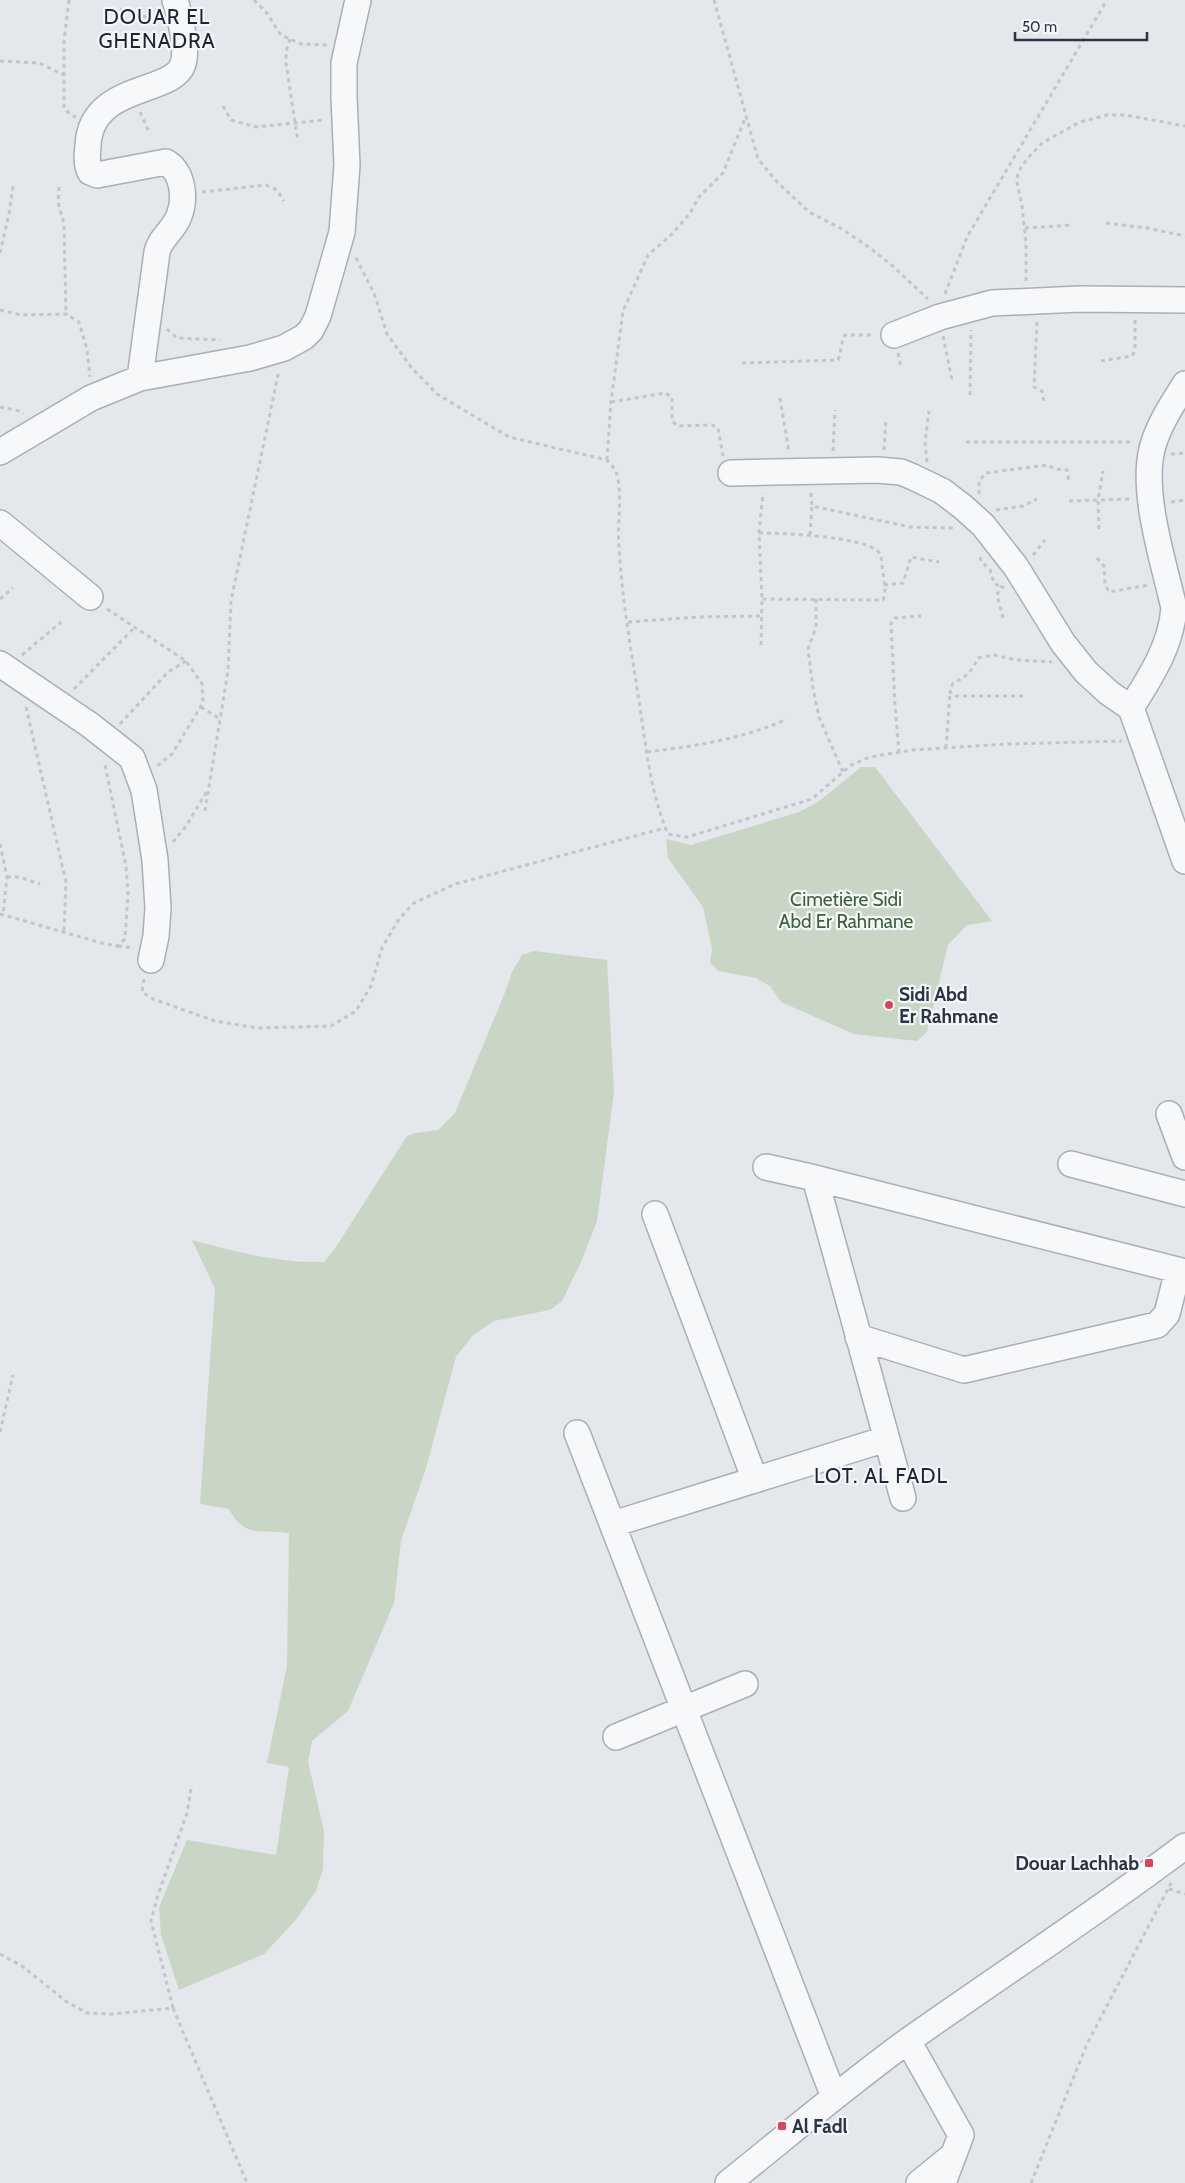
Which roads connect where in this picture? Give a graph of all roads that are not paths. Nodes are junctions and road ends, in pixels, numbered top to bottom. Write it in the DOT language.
graph roads {
  1 [pos="175,0"];
  2 [pos="358,0"];
  3 [pos="1185,300"];
  4 [pos="894,335"];
  5 [pos="140,378"];
  6 [pos="1185,384"];
  7 [pos="0,452"];
  8 [pos="731,473"];
  9 [pos="0,523"];
  10 [pos="90,597"];
  11 [pos="8,669"];
  12 [pos="1131,708"];
  13 [pos="1185,861"];
  14 [pos="151,960"];
  15 [pos="1169,1114"];
  16 [pos="1185,1157"];
  17 [pos="1071,1164"];
  18 [pos="766,1167"];
  19 [pos="815,1178"];
  20 [pos="1185,1194"];
  21 [pos="655,1214"];
  22 [pos="1182,1271"];
  23 [pos="858,1337"];
  24 [pos="577,1433"];
  25 [pos="886,1439"];
  26 [pos="755,1480"];
  27 [pos="903,1498"];
  28 [pos="613,1524"];
  29 [pos="745,1684"];
  30 [pos="686,1709"];
  31 [pos="616,1737"];
  32 [pos="1185,1846"];
  33 [pos="908,2041"];
  34 [pos="834,2097"];
  35 [pos="954,2155"];
  36 [pos="728,2183"];
  37 [pos="919,2183"];
  38 [pos="943,2183"];
  1 -- 5 [label="street"];
  2 -- 5 [label="street"];
  3 -- 4 [label="street"];
  5 -- 7 [label="street"];
  6 -- 12 [label="street"];
  8 -- 12 [label="street"];
  9 -- 10 [label="street"];
  11 -- 14 [label="street"];
  12 -- 13 [label="street"];
  15 -- 16 [label="street"];
  17 -- 20 [label="street"];
  18 -- 19 [label="street"];
  19 -- 22 [label="street"];
  19 -- 23 [label="street"];
  21 -- 26 [label="street"];
  22 -- 23 [label="street"];
  23 -- 25 [label="street"];
  24 -- 28 [label="street"];
  25 -- 26 [label="street"];
  25 -- 27 [label="street"];
  26 -- 28 [label="street"];
  28 -- 30 [label="street"];
  29 -- 30 [label="street"];
  30 -- 31 [label="street"];
  30 -- 34 [label="street"];
  32 -- 33 [label="street"];
  33 -- 34 [label="street"];
  33 -- 35 [label="street"];
  34 -- 36 [label="street"];
  35 -- 37 [label="street"];
  35 -- 38 [label="street"];
}
